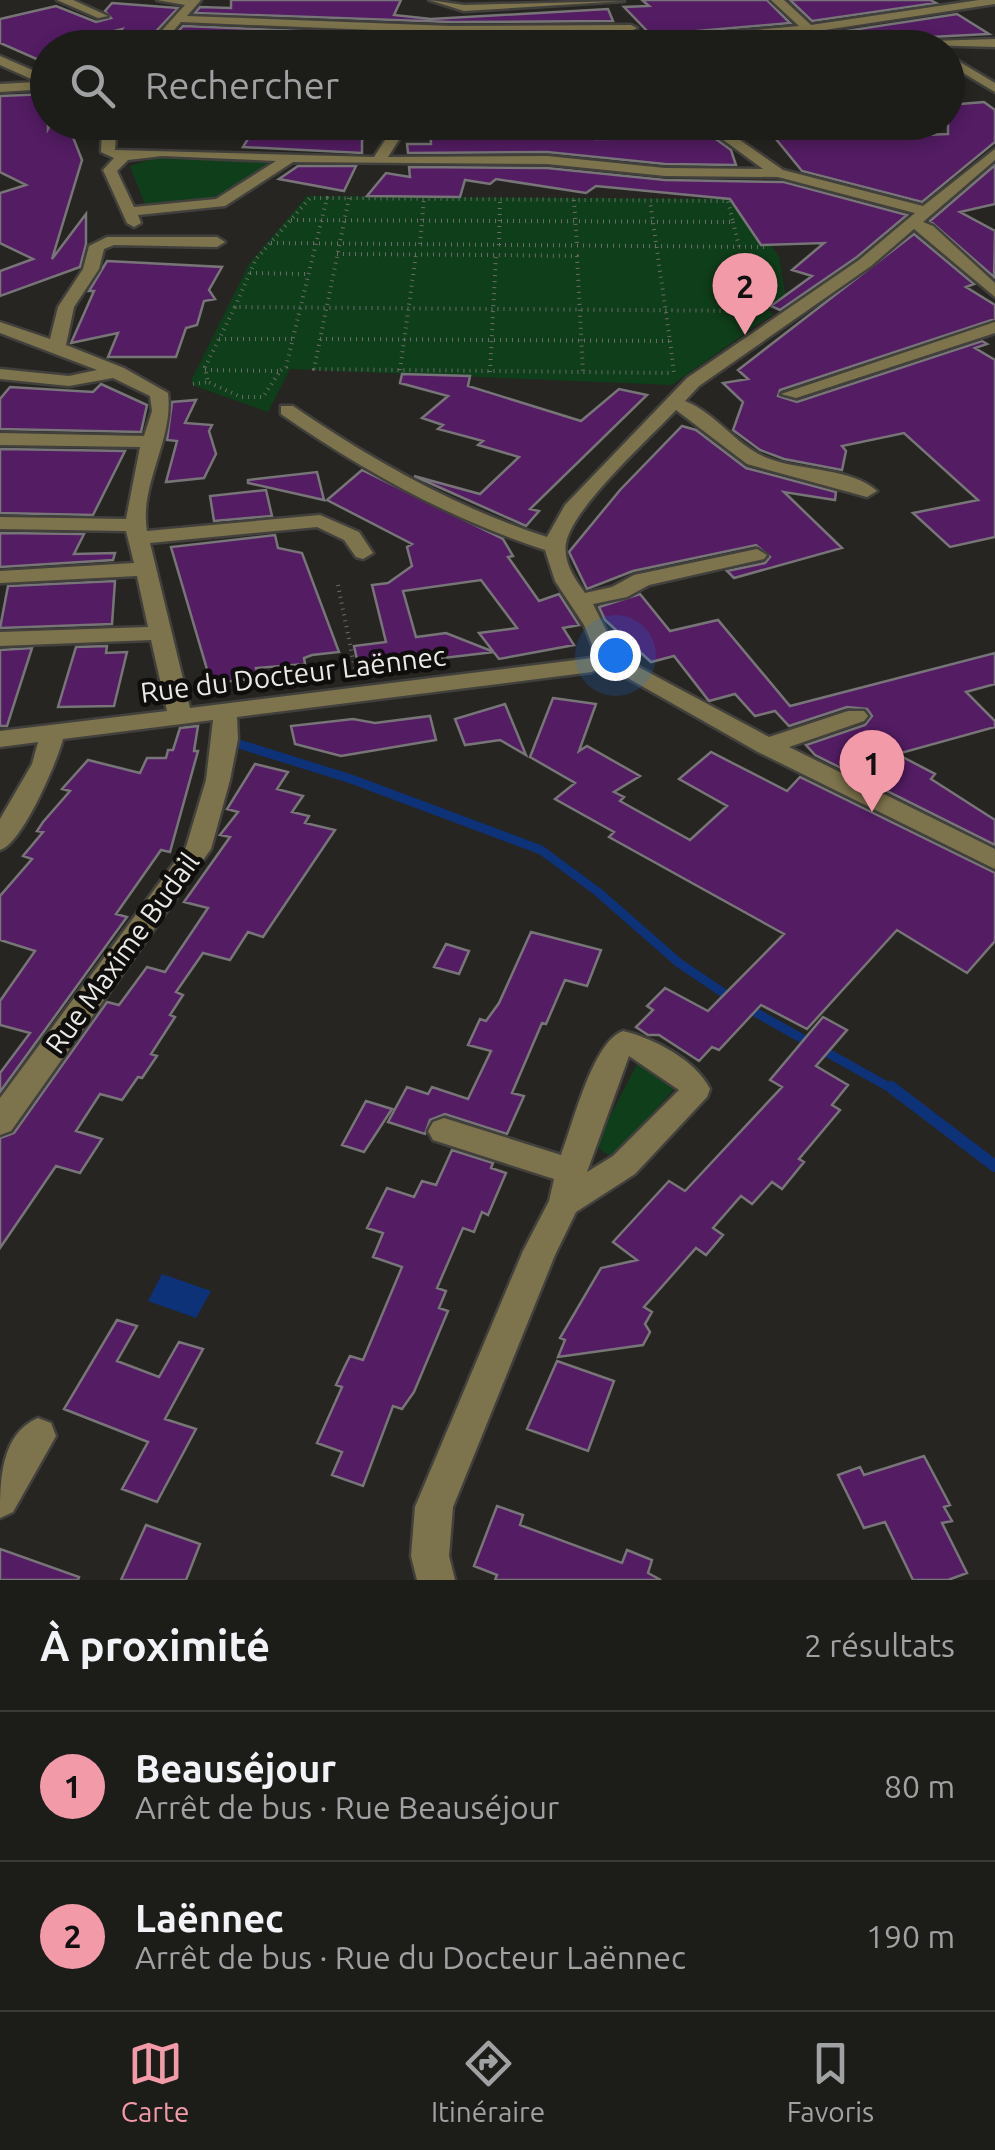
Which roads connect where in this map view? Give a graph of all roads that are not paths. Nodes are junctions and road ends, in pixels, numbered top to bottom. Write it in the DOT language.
graph roads {
  1 [pos="63,0"];
  2 [pos="163,0"];
  3 [pos="436,0"];
  4 [pos="776,0"];
  5 [pos="893,0"];
  6 [pos="995,0"];
  7 [pos="194,1"];
  8 [pos="618,1"];
  9 [pos="455,8"];
  10 [pos="903,14"];
  11 [pos="102,16"];
  12 [pos="179,19"];
  13 [pos="291,23"];
  14 [pos="631,28"];
  15 [pos="446,29"];
  16 [pos="807,29"];
  17 [pos="169,30"];
  18 [pos="286,30"];
  19 [pos="796,30"];
  20 [pos="917,30"];
  21 [pos="965,41"];
  22 [pos="995,42"];
  23 [pos="0,60"];
  24 [pos="965,70"];
  25 [pos="30,75"];
  26 [pos="993,85"];
  27 [pos="30,86"];
  28 [pos="0,88"];
  29 [pos="108,140"];
  30 [pos="392,140"];
  31 [pos="731,140"];
  32 [pos="995,152"];
  33 [pos="124,156"];
  34 [pos="292,157"];
  35 [pos="378,161"];
  36 [pos="778,173"];
  37 [pos="128,212"];
  38 [pos="928,212"];
  39 [pos="915,224"];
  40 [pos="136,230"];
  41 [pos="217,242"];
  42 [pos="995,292"];
  43 [pos="0,327"];
  44 [pos="995,327"];
  45 [pos="57,348"];
  46 [pos="118,372"];
  47 [pos="0,374"];
  48 [pos="790,394"];
  49 [pos="672,403"];
  50 [pos="288,410"];
  51 [pos="0,439"];
  52 [pos="148,442"];
  53 [pos="867,491"];
  54 [pos="0,522"];
  55 [pos="137,532"];
  56 [pos="554,546"];
  57 [pos="362,553"];
  58 [pos="757,555"];
  59 [pos="146,569"];
  60 [pos="0,577"];
  61 [pos="578,602"];
  62 [pos="162,633"];
  63 [pos="0,639"];
  64 [pos="605,660"];
  65 [pos="225,713"];
  66 [pos="856,716"];
  67 [pos="181,718"];
  68 [pos="52,733"];
  69 [pos="0,740"];
  70 [pos="767,746"];
  71 [pos="0,841"];
  72 [pos="995,860"];
  73 [pos="0,1122"];
  74 [pos="444,1131"];
  75 [pos="568,1187"];
  76 [pos="38,1436"];
  77 [pos="0,1498"];
  78 [pos="436,1580"];
  1 -- 11 [label="street"];
  2 -- 7 [label="street"];
  3 -- 9 [label="street"];
  4 -- 16 [label="street"];
  5 -- 10 [label="street"];
  6 -- 10 [label="street"];
  7 -- 12 [label="street"];
  8 -- 9 [label="street"];
  8 -- 14 [label="street"];
  9 -- 15 [label="street"];
  10 -- 16 [label="street"];
  10 -- 20 [label="street"];
  12 -- 13 [label="street"];
  12 -- 17 [label="street"];
  13 -- 15 [label="street"];
  13 -- 18 [label="street"];
  14 -- 15 [label="street"];
  16 -- 19 [label="street"];
  21 -- 22 [label="street"];
  23 -- 25 [label="street"];
  24 -- 26 [label="street"];
  27 -- 28 [label="street"];
  29 -- 33 [label="street"];
  30 -- 35 [label="street"];
  31 -- 36 [label="street"];
  32 -- 38 [label="street"];
  33 -- 34 [label="street"];
  33 -- 37 [label="street"];
  34 -- 35 [label="street"];
  34 -- 37 [label="street"];
  35 -- 36 [label="street"];
  36 -- 38 [label="street"];
  37 -- 40 [label="street"];
  38 -- 39 [label="street"];
  39 -- 42 [label="street"];
  39 -- 49 [label="street"];
  41 -- 45 [label="street"];
  43 -- 45 [label="street"];
  44 -- 48 [label="street"];
  45 -- 46 [label="street"];
  46 -- 47 [label="street"];
  46 -- 52 [label="street"];
  49 -- 53 [label="street"];
  49 -- 56 [label="street"];
  50 -- 56 [label="street"];
  51 -- 52 [label="street"];
  52 -- 55 [label="street"];
  54 -- 55 [label="street"];
  55 -- 57 [label="street"];
  55 -- 59 [label="street"];
  56 -- 61 [label="street"];
  58 -- 61 [label="street"];
  59 -- 60 [label="street"];
  59 -- 62 [label="street"];
  61 -- 64 [label="street"];
  62 -- 63 [label="street"];
  62 -- 67 [label="street"];
  64 -- 65 [label="street, Rue du Docteur Laënnec"];
  64 -- 70 [label="street"];
  65 -- 67 [label="street, Rue du Docteur Laënnec"];
  65 -- 73 [label="street, Rue Maxime Budail"];
  66 -- 70 [label="street"];
  67 -- 68 [label="street, Rue du Docteur Laënnec"];
  68 -- 69 [label="street, Rue du Docteur Laënnec"];
  68 -- 71 [label="street"];
  70 -- 72 [label="street"];
  74 -- 75 [label="street"];
  75 -- 75 [label="street"];
  75 -- 78 [label="street"];
  76 -- 77 [label="street"];
}
